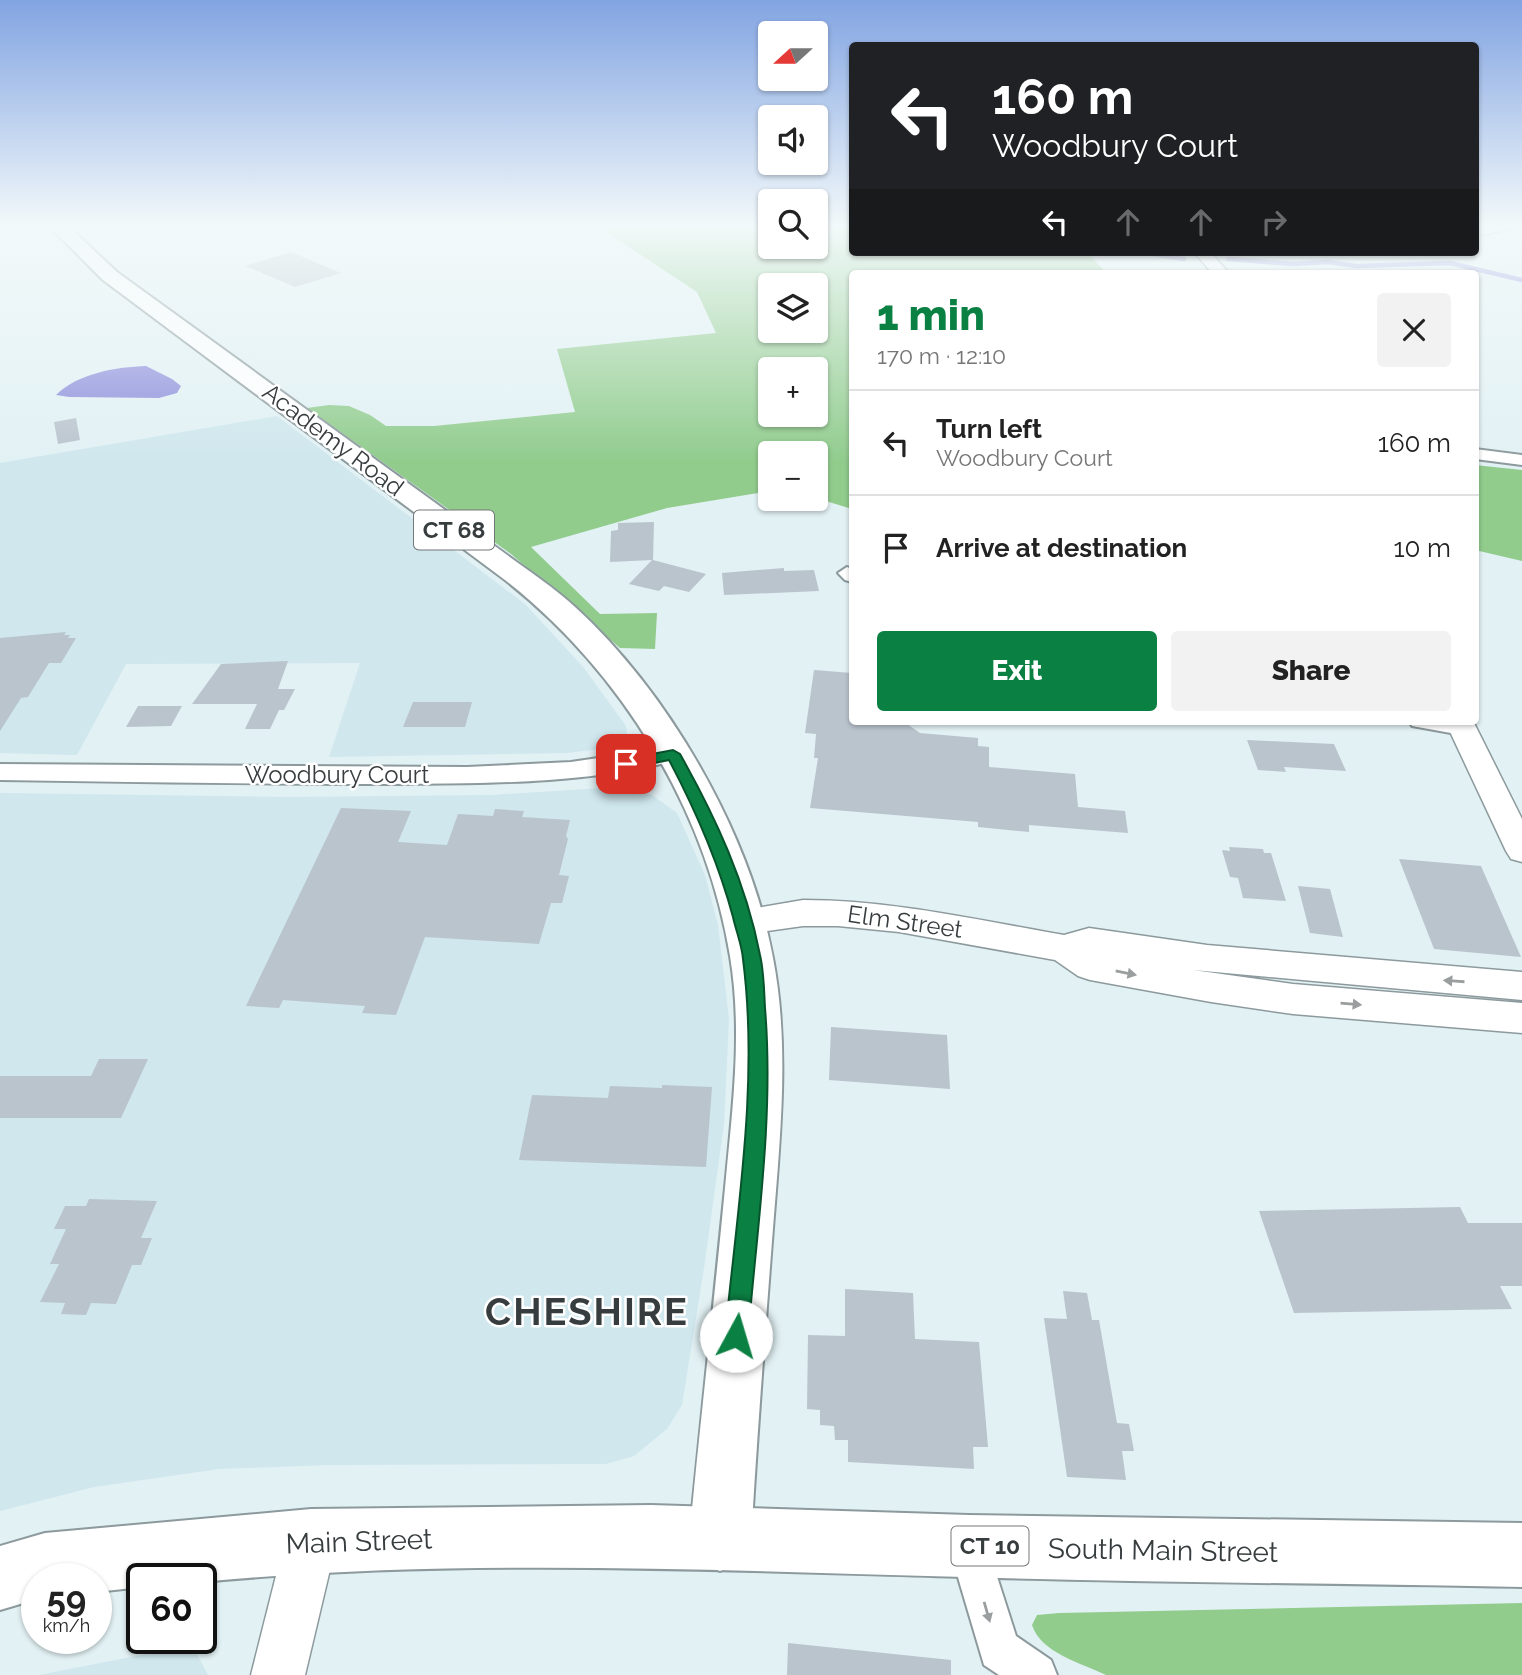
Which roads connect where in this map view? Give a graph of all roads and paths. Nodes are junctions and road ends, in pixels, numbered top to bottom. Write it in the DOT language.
graph roads {
  1 [pos="151,306"];
  2 [pos="1479,455"];
  3 [pos="1522,460"];
  4 [pos="1460,725"];
  5 [pos="673,754"];
  6 [pos="0,772"];
  7 [pos="1522,851"];
  8 [pos="744,921"];
  9 [pos="1209,973"];
  10 [pos="1413,977"];
  11 [pos="1522,986"];
  12 [pos="1426,1010"];
  13 [pos="1522,1018"];
  14 [pos="311,1540"];
  15 [pos="720,1540"];
  16 [pos="969,1546"];
  17 [pos="1522,1555"];
  18 [pos="0,1578"];
  19 [pos="278,1675"];
  20 [pos="1036,1675"];
  1 -- 5 [label="main road, Academy Road / CT 68"];
  2 -- 3 [label="street"];
  4 -- 7 [label="street"];
  5 -- 6 [label="street, Woodbury Court"];
  5 -- 8 [label="main road, Academy Road / CT 68"];
  8 -- 9 [label="street, Elm Street"];
  8 -- 15 [label="main road, Academy Road / CT 68"];
  9 -- 10 [label="street, Elm Street"];
  9 -- 12 [label="street, Elm Street, one-way"];
  11 -- 10 [label="street, Elm Street, one-way"];
  10 -- 12 [label="street"];
  12 -- 13 [label="street, Elm Street"];
  14 -- 15 [label="main road, Main Street / CT 10"];
  14 -- 18 [label="main road, Main Street / CT 10"];
  14 -- 19 [label="street"];
  15 -- 16 [label="main road, South Main Street / CT 10"];
  16 -- 17 [label="main road, South Main Street / CT 10"];
  16 -- 20 [label="street, one-way"];
}
